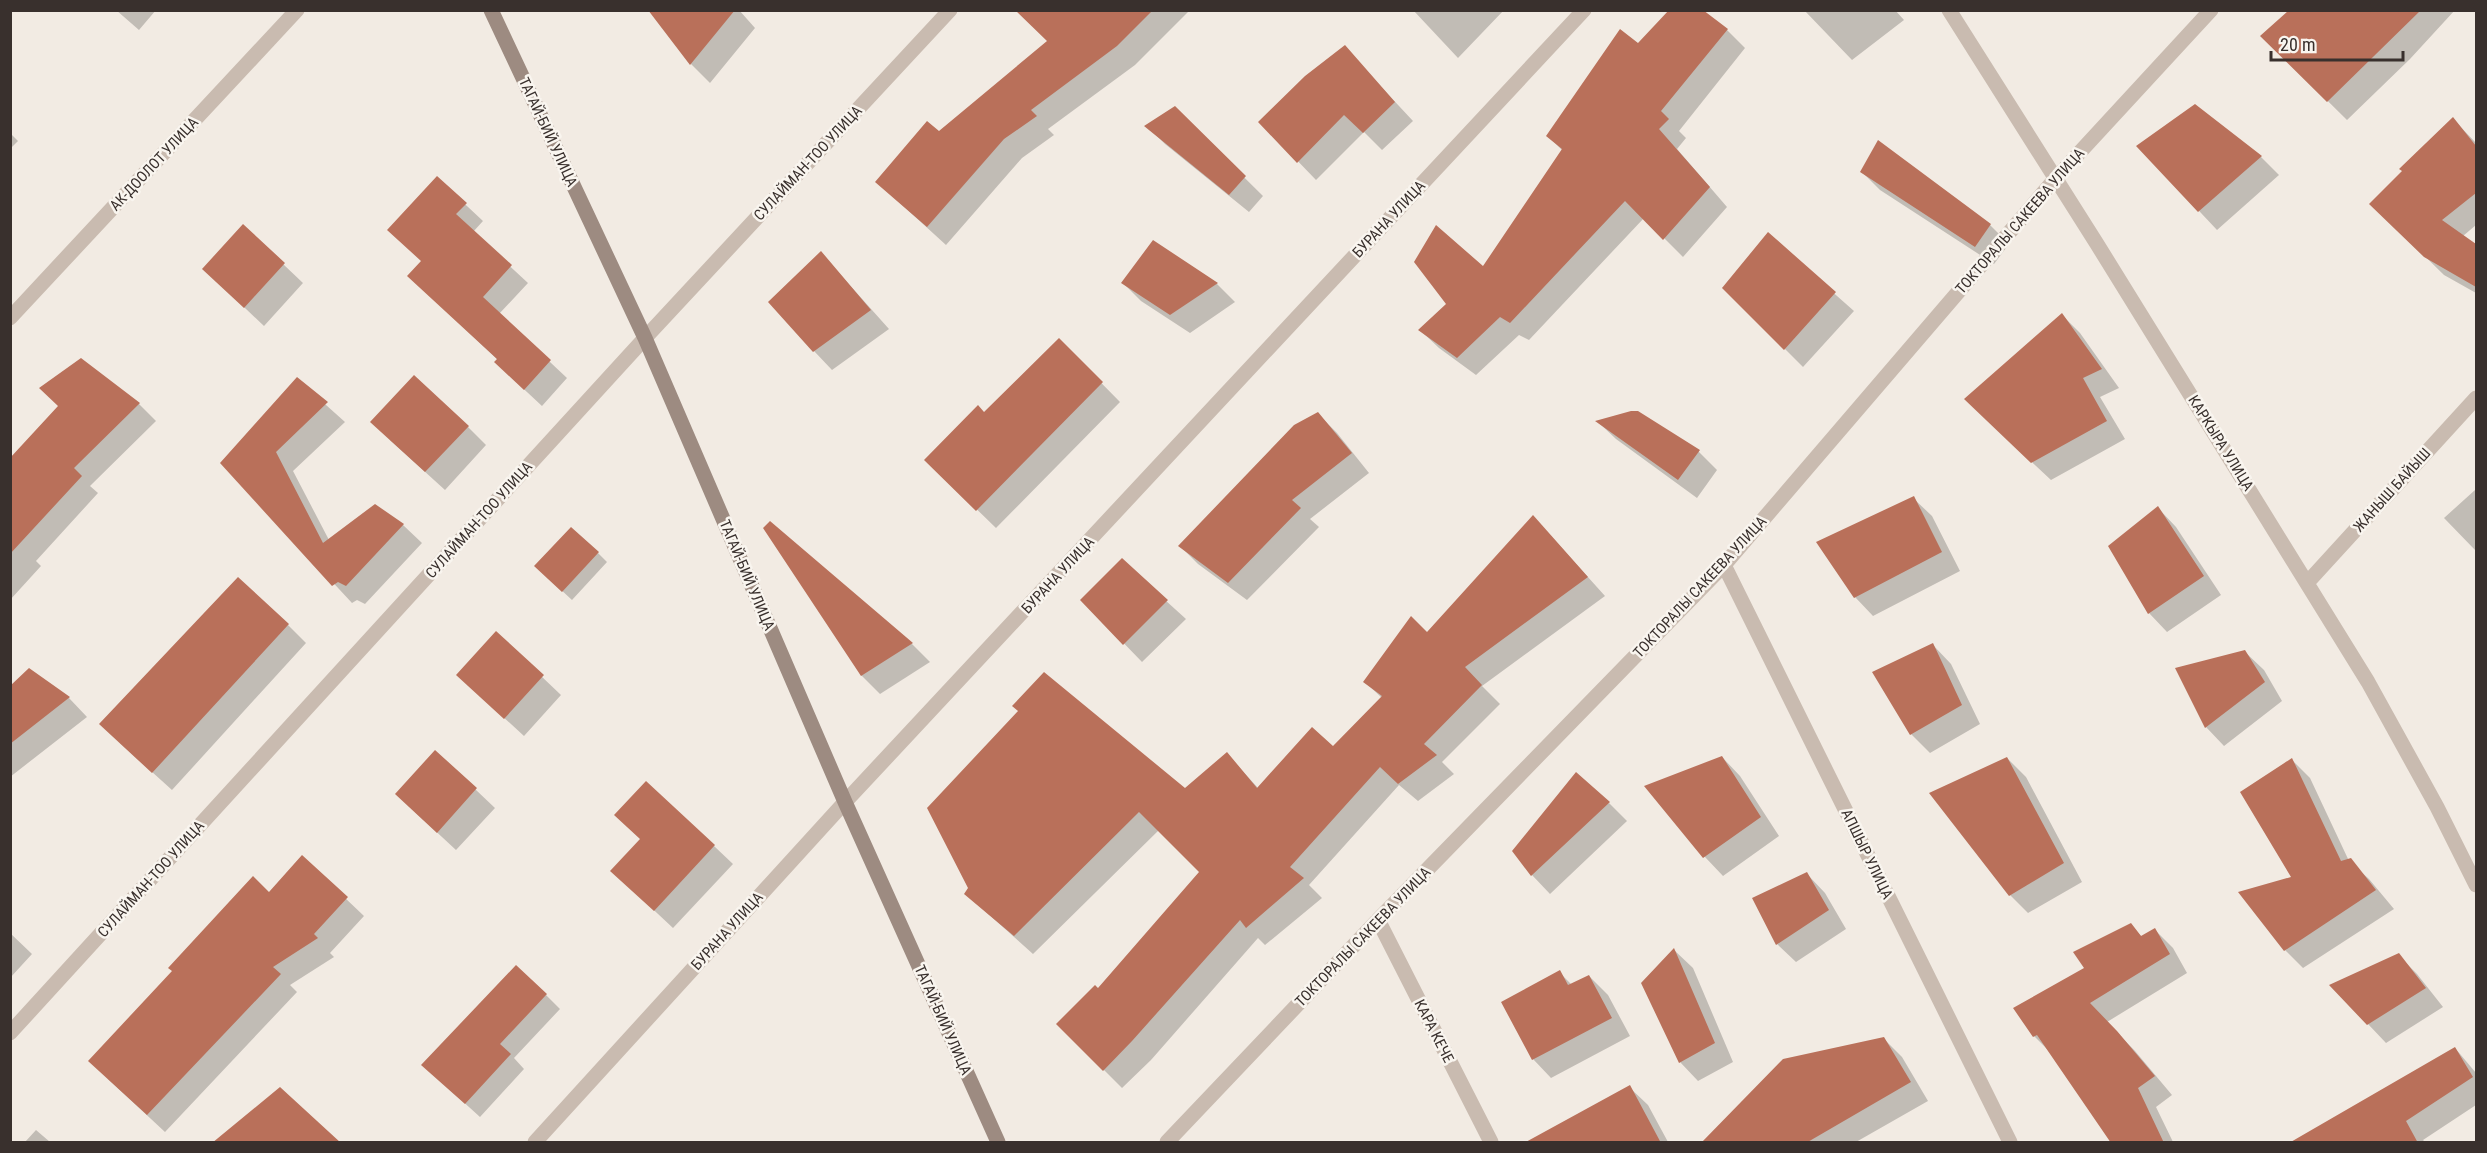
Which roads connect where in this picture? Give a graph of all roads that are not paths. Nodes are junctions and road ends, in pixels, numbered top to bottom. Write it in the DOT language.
graph roads {
  1 [pos="297,10"];
  2 [pos="491,10"];
  3 [pos="950,10"];
  4 [pos="1584,10"];
  5 [pos="1949,10"];
  6 [pos="2211,10"];
  7 [pos="2056,178"];
  8 [pos="10,318"];
  9 [pos="645,338"];
  10 [pos="2476,398"];
  11 [pos="1724,565"];
  12 [pos="2307,583"];
  13 [pos="845,802"];
  14 [pos="2476,885"];
  15 [pos="1378,920"];
  16 [pos="10,1033"];
  17 [pos="535,1143"];
  18 [pos="998,1143"];
  19 [pos="1167,1143"];
  20 [pos="1491,1143"];
  21 [pos="2010,1143"];
  1 -- 8 [label="street, АК-ДООЛОТ УЛИЦА"];
  2 -- 9 [label="street, ТАГАЙ-БИЙ УЛИЦА"];
  3 -- 9 [label="street, СУЛАЙМАН-ТОО УЛИЦА"];
  4 -- 13 [label="street, БУРАНА УЛИЦА"];
  5 -- 7 [label="street, КАРКЫРА УЛИЦА"];
  6 -- 7 [label="street, ТОКТОРАЛЫ САКЕЕВА УЛИЦА"];
  7 -- 11 [label="street, ТОКТОРАЛЫ САКЕЕВА УЛИЦА"];
  7 -- 12 [label="street, КАРКЫРА УЛИЦА"];
  9 -- 13 [label="street, ТАГАЙ-БИЙ УЛИЦА"];
  9 -- 16 [label="street, СУЛАЙМАН-ТОО УЛИЦА"];
  10 -- 12 [label="street, ЖАНЫШ БАЙЫШ"];
  11 -- 15 [label="street, ТОКТОРАЛЫ САКЕЕВА УЛИЦА"];
  11 -- 21 [label="street, АПШЫР УЛИЦА"];
  12 -- 14 [label="street, КАРКЫРА УЛИЦА"];
  13 -- 17 [label="street, БУРАНА УЛИЦА"];
  13 -- 18 [label="street, ТАГАЙ-БИЙ УЛИЦА"];
  15 -- 19 [label="street, ТОКТОРАЛЫ САКЕЕВА УЛИЦА"];
  15 -- 20 [label="street, КАРА КЕЧЕ"];
}
